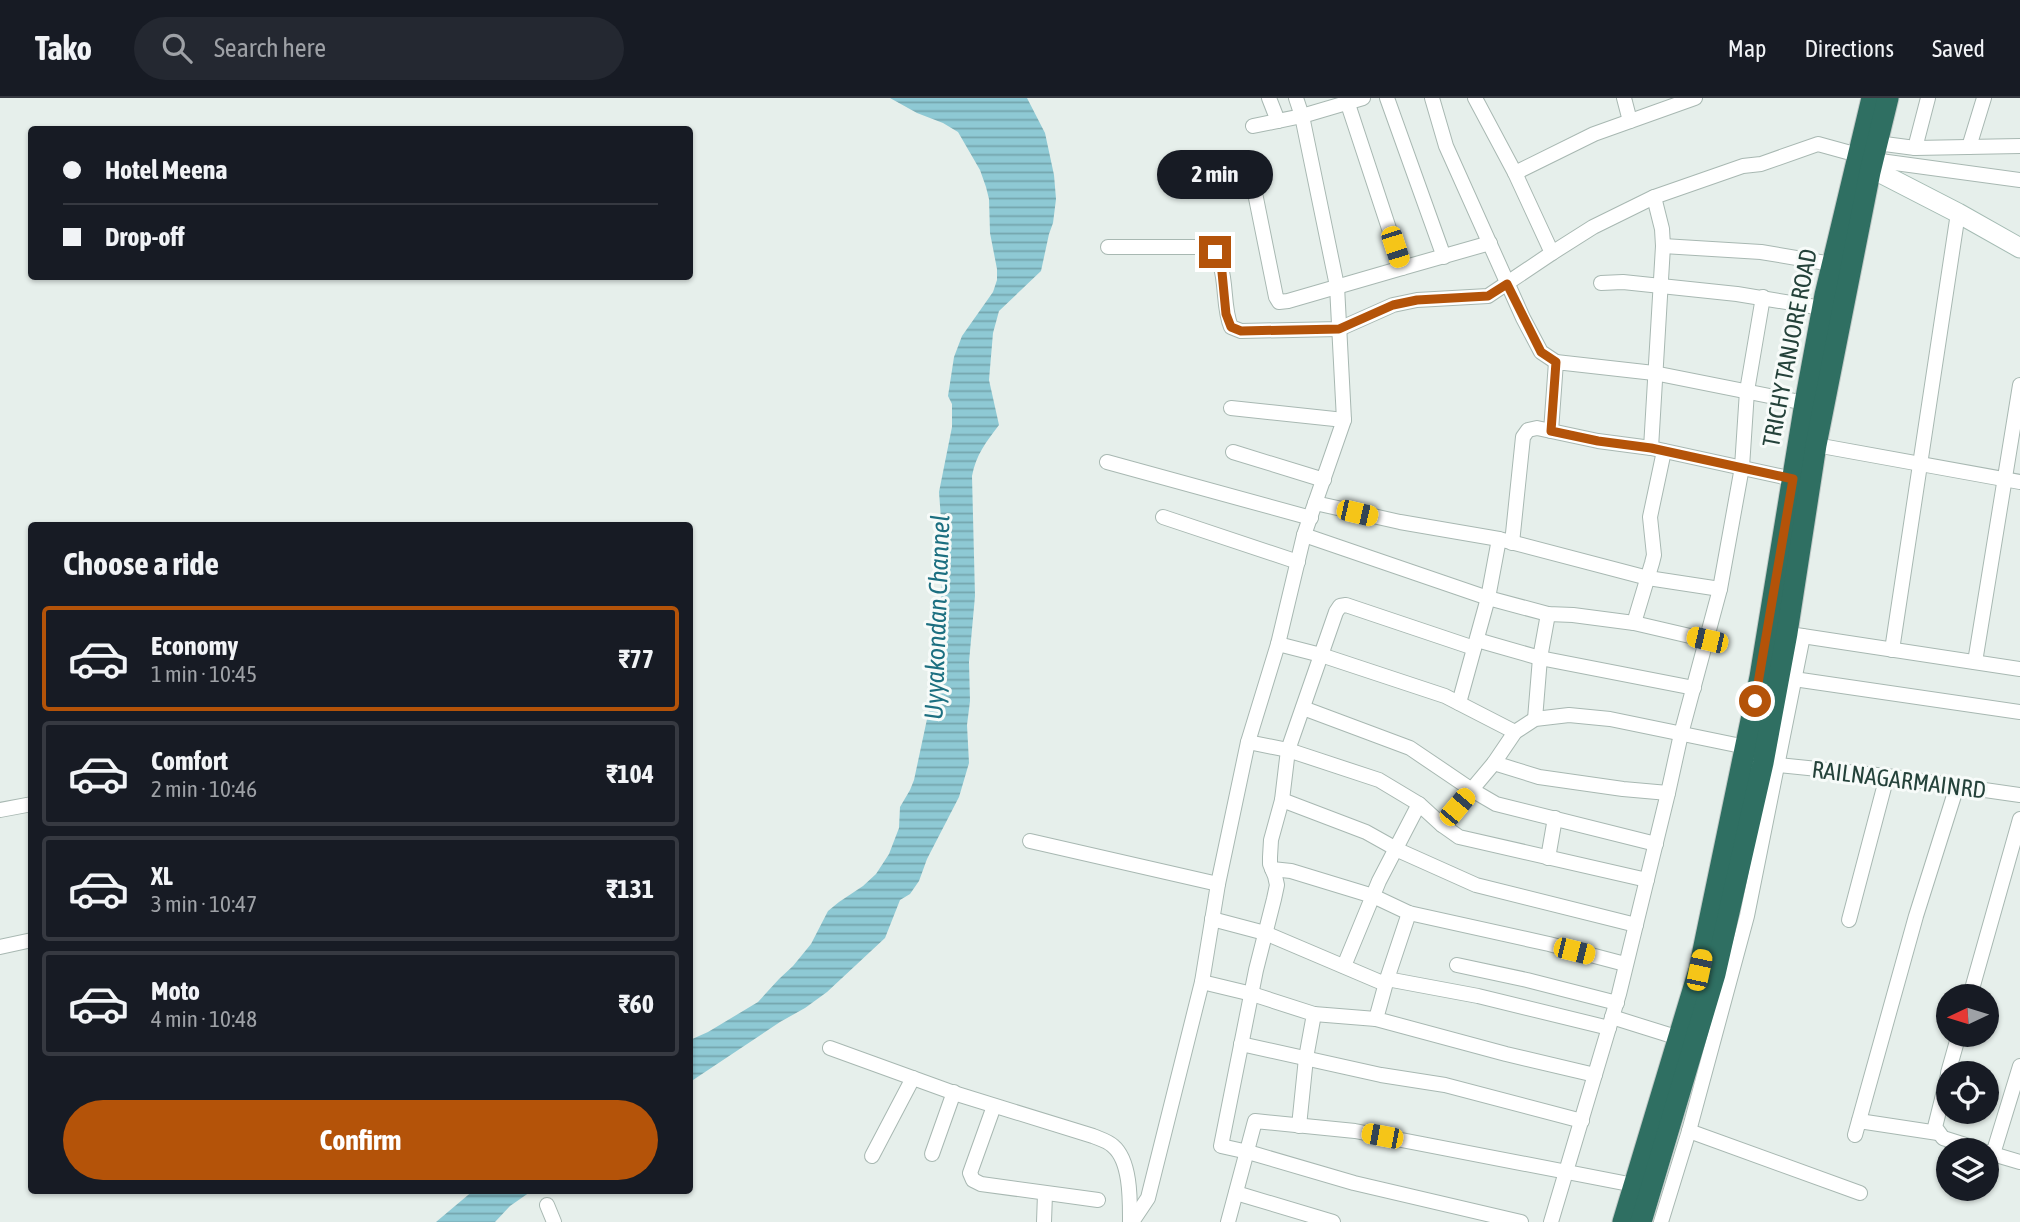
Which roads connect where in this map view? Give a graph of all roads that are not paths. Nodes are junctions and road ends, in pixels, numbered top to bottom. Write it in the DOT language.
graph roads {
  1 [pos="1269,98"];
  2 [pos="1296,98"];
  3 [pos="1363,98"];
  4 [pos="1387,98"];
  5 [pos="1432,98"];
  6 [pos="1475,98"];
  7 [pos="1624,98"];
  8 [pos="1695,98"];
  9 [pos="1872,98"];
  10 [pos="1888,98"];
  11 [pos="1928,98"];
  12 [pos="1984,98"];
  13 [pos="1347,101"];
  14 [pos="1302,116"];
  15 [pos="1278,121"];
  16 [pos="1630,121"];
  17 [pos="1253,126"];
  18 [pos="2020,146"];
  19 [pos="1969,147"];
  20 [pos="1915,148"];
  21 [pos="1867,157"];
  22 [pos="1515,173"];
  23 [pos="2020,180"];
  24 [pos="1255,193"];
  25 [pos="1654,198"];
  26 [pos="1958,213"];
  27 [pos="1490,243"];
  28 [pos="1662,246"];
  29 [pos="2018,246"];
  30 [pos="1108,247"];
  31 [pos="1552,253"];
  32 [pos="1444,257"];
  33 [pos="1832,264"];
  34 [pos="1402,268"];
  35 [pos="1601,283"];
  36 [pos="1507,284"];
  37 [pos="1660,285"];
  38 [pos="1337,286"];
  39 [pos="1763,297"];
  40 [pos="1822,308"];
  41 [pos="1339,329"];
  42 [pos="1556,362"];
  43 [pos="1654,373"];
  44 [pos="2020,386"];
  45 [pos="1747,391"];
  46 [pos="1805,403"];
  47 [pos="1231,408"];
  48 [pos="1344,420"];
  49 [pos="1551,431"];
  50 [pos="1816,445"];
  51 [pos="1658,449"];
  52 [pos="1233,452"];
  53 [pos="1107,462"];
  54 [pos="1921,464"];
  55 [pos="1742,467"];
  56 [pos="1793,479"];
  57 [pos="2004,479"];
  58 [pos="1324,480"];
  59 [pos="2020,482"];
  60 [pos="1315,503"];
  61 [pos="1163,517"];
  62 [pos="1311,518"];
  63 [pos="1304,536"];
  64 [pos="1505,541"];
  65 [pos="1298,562"];
  66 [pos="1648,578"];
  67 [pos="1720,589"];
  68 [pos="1488,598"];
  69 [pos="1548,614"];
  70 [pos="1634,624"];
  71 [pos="1795,634"];
  72 [pos="1707,640"];
  73 [pos="1278,644"];
  74 [pos="1476,644"];
  75 [pos="1892,650"];
  76 [pos="1321,655"];
  77 [pos="1540,658"];
  78 [pos="1975,662"];
  79 [pos="2020,669"];
  80 [pos="1794,680"];
  81 [pos="1694,688"];
  82 [pos="1459,703"];
  83 [pos="1303,708"];
  84 [pos="2020,712"];
  85 [pos="1535,719"];
  86 [pos="1515,732"];
  87 [pos="1681,734"];
  88 [pos="1248,742"];
  89 [pos="1746,747"];
  90 [pos="1288,751"];
  91 [pos="1494,763"];
  92 [pos="1778,765"];
  93 [pos="1887,776"];
  94 [pos="1957,786"];
  95 [pos="1472,790"];
  96 [pos="1668,793"];
  97 [pos="2020,795"];
  98 [pos="1282,800"];
  99 [pos="1419,804"];
  100 [pos="28,805"];
  101 [pos="0,810"];
  102 [pos="1555,818"];
  103 [pos="2020,820"];
  104 [pos="1442,825"];
  105 [pos="1031,841"];
  106 [pos="1656,844"];
  107 [pos="1397,849"];
  108 [pos="1548,858"];
  109 [pos="1272,869"];
  110 [pos="1647,880"];
  111 [pos="1218,884"];
  112 [pos="1373,896"];
  113 [pos="1409,913"];
  114 [pos="1212,919"];
  115 [pos="1849,920"];
  116 [pos="1636,925"];
  117 [pos="1265,933"];
  118 [pos="28,941"];
  119 [pos="0,947"];
  120 [pos="1625,964"];
  121 [pos="1344,965"];
  122 [pos="1457,965"];
  123 [pos="1386,981"];
  124 [pos="1202,982"];
  125 [pos="1973,984"];
  126 [pos="1252,994"];
  127 [pos="1314,1014"];
  128 [pos="1613,1016"];
  129 [pos="1376,1019"];
  130 [pos="1679,1038"];
  131 [pos="1241,1044"];
  132 [pos="830,1048"];
  133 [pos="1306,1058"];
  134 [pos="2020,1066"];
  135 [pos="1595,1075"];
  136 [pos="913,1078"];
  137 [pos="954,1092"];
  138 [pos="994,1106"];
  139 [pos="1936,1118"];
  140 [pos="1583,1121"];
  141 [pos="1298,1126"];
  142 [pos="1689,1131"];
  143 [pos="1938,1133"];
  144 [pos="1943,1138"];
  145 [pos="1992,1138"];
  146 [pos="1248,1152"];
  147 [pos="932,1154"];
  148 [pos="872,1156"];
  149 [pos="1999,1156"];
  150 [pos="2020,1162"];
  151 [pos="1565,1172"];
  152 [pos="1634,1185"];
  153 [pos="1236,1193"];
  154 [pos="1860,1193"];
  155 [pos="1045,1194"];
  156 [pos="1098,1200"];
  157 [pos="547,1205"];
  158 [pos="553,1222"];
  159 [pos="1044,1222"];
  160 [pos="1131,1222"];
  161 [pos="1228,1222"];
  162 [pos="1333,1222"];
  163 [pos="1521,1222"];
  164 [pos="1551,1222"];
  165 [pos="1623,1222"];
  166 [pos="1641,1222"];
  167 [pos="1661,1222"];
  1 -- 15 [label="street"];
  2 -- 14 [label="street"];
  3 -- 13 [label="street"];
  4 -- 32 [label="street"];
  5 -- 27 [label="street"];
  6 -- 22 [label="street"];
  7 -- 16 [label="street"];
  8 -- 16 [label="street"];
  9 -- 21 [label="highway, TRICHY TANJORE ROAD"];
  10 -- 21 [label="highway, TRICHY TANJORE ROAD"];
  11 -- 20 [label="street"];
  12 -- 19 [label="street"];
  13 -- 14 [label="street"];
  13 -- 34 [label="street"];
  14 -- 15 [label="street"];
  14 -- 38 [label="street"];
  15 -- 17 [label="street"];
  16 -- 22 [label="street"];
  18 -- 19 [label="street"];
  19 -- 20 [label="street"];
  20 -- 21 [label="street"];
  21 -- 23 [label="street"];
  21 -- 25 [label="street"];
  21 -- 26 [label="street"];
  21 -- 33 [label="highway, TRICHY TANJORE ROAD"];
  21 -- 50 [label="highway, TRICHY TANJORE ROAD"];
  22 -- 31 [label="street"];
  24 -- 38 [label="street"];
  25 -- 28 [label="street"];
  25 -- 31 [label="street"];
  26 -- 29 [label="street"];
  26 -- 54 [label="street"];
  27 -- 32 [label="street"];
  27 -- 36 [label="street"];
  28 -- 33 [label="street"];
  28 -- 37 [label="street"];
  30 -- 41 [label="street"];
  31 -- 36 [label="street"];
  32 -- 34 [label="street"];
  33 -- 40 [label="highway, TRICHY TANJORE ROAD"];
  34 -- 38 [label="street"];
  35 -- 37 [label="street"];
  36 -- 41 [label="street"];
  36 -- 42 [label="street"];
  37 -- 39 [label="street"];
  37 -- 43 [label="street"];
  38 -- 41 [label="street"];
  39 -- 40 [label="street"];
  39 -- 45 [label="street"];
  40 -- 46 [label="highway, TRICHY TANJORE ROAD"];
  41 -- 48 [label="street"];
  42 -- 43 [label="street"];
  42 -- 49 [label="street"];
  43 -- 45 [label="street"];
  43 -- 51 [label="street"];
  44 -- 57 [label="street"];
  45 -- 46 [label="street"];
  45 -- 55 [label="street"];
  46 -- 56 [label="highway, TRICHY TANJORE ROAD"];
  47 -- 48 [label="street"];
  48 -- 58 [label="street"];
  49 -- 51 [label="street"];
  49 -- 64 [label="street"];
  50 -- 54 [label="street"];
  50 -- 71 [label="highway, TRICHY TANJORE ROAD"];
  51 -- 55 [label="street"];
  51 -- 66 [label="street"];
  52 -- 58 [label="street"];
  53 -- 62 [label="street"];
  54 -- 57 [label="street"];
  54 -- 75 [label="street"];
  55 -- 56 [label="street"];
  55 -- 67 [label="street"];
  56 -- 89 [label="highway, TRICHY TANJORE ROAD"];
  57 -- 59 [label="street"];
  57 -- 78 [label="street"];
  58 -- 60 [label="street"];
  60 -- 62 [label="street"];
  60 -- 64 [label="street"];
  61 -- 65 [label="street"];
  62 -- 63 [label="street"];
  63 -- 65 [label="street"];
  63 -- 68 [label="street"];
  64 -- 66 [label="street"];
  64 -- 68 [label="street"];
  65 -- 73 [label="street"];
  66 -- 67 [label="street"];
  66 -- 70 [label="street"];
  67 -- 72 [label="street"];
  68 -- 69 [label="street"];
  68 -- 74 [label="street"];
  69 -- 70 [label="street"];
  69 -- 77 [label="street"];
  70 -- 72 [label="street"];
  71 -- 75 [label="street"];
  71 -- 80 [label="street"];
  71 -- 166 [label="highway, TRICHY TANJORE ROAD"];
  72 -- 81 [label="street"];
  73 -- 76 [label="street"];
  73 -- 88 [label="street"];
  74 -- 76 [label="street"];
  74 -- 77 [label="street"];
  74 -- 82 [label="street"];
  75 -- 78 [label="street"];
  76 -- 82 [label="street"];
  76 -- 83 [label="street"];
  77 -- 81 [label="street"];
  77 -- 85 [label="street"];
  78 -- 79 [label="street"];
  80 -- 84 [label="street"];
  80 -- 92 [label="street"];
  81 -- 87 [label="street"];
  82 -- 86 [label="street"];
  83 -- 90 [label="street"];
  83 -- 95 [label="street"];
  85 -- 86 [label="street"];
  85 -- 87 [label="street"];
  86 -- 91 [label="street"];
  87 -- 89 [label="street"];
  87 -- 96 [label="street"];
  88 -- 90 [label="street"];
  88 -- 111 [label="street"];
  89 -- 130 [label="highway, TRICHY TANJORE ROAD"];
  90 -- 98 [label="street"];
  90 -- 99 [label="street"];
  91 -- 95 [label="street"];
  91 -- 96 [label="street"];
  92 -- 93 [label="street, RAILNAGARMAINRD"];
  92 -- 142 [label="street"];
  93 -- 94 [label="street, RAILNAGARMAINRD"];
  93 -- 115 [label="street"];
  94 -- 97 [label="street, RAILNAGARMAINRD"];
  94 -- 143 [label="street"];
  95 -- 102 [label="street"];
  95 -- 104 [label="street"];
  96 -- 106 [label="street"];
  98 -- 107 [label="street"];
  98 -- 109 [label="street"];
  99 -- 104 [label="street"];
  99 -- 107 [label="street"];
  100 -- 101 [label="street"];
  102 -- 106 [label="street"];
  102 -- 108 [label="street"];
  103 -- 125 [label="street"];
  104 -- 108 [label="street"];
  105 -- 111 [label="street"];
  106 -- 110 [label="street"];
  107 -- 112 [label="street"];
  107 -- 116 [label="street"];
  108 -- 110 [label="street"];
  109 -- 112 [label="street"];
  109 -- 117 [label="street"];
  110 -- 116 [label="street"];
  111 -- 114 [label="street"];
  112 -- 113 [label="street"];
  112 -- 121 [label="street"];
  113 -- 120 [label="street"];
  113 -- 123 [label="street"];
  114 -- 117 [label="street"];
  114 -- 124 [label="street"];
  116 -- 120 [label="street"];
  117 -- 121 [label="street"];
  117 -- 126 [label="street"];
  118 -- 119 [label="street"];
  120 -- 128 [label="street"];
  121 -- 123 [label="street"];
  122 -- 128 [label="street"];
  123 -- 128 [label="street"];
  123 -- 129 [label="street"];
  124 -- 126 [label="street"];
  124 -- 160 [label="street"];
  126 -- 127 [label="street"];
  126 -- 131 [label="street"];
  127 -- 129 [label="street"];
  127 -- 133 [label="street"];
  128 -- 130 [label="street"];
  128 -- 135 [label="street"];
  129 -- 135 [label="street"];
  130 -- 152 [label="highway, TRICHY TANJORE ROAD"];
  131 -- 133 [label="street"];
  131 -- 146 [label="street"];
  132 -- 136 [label="street"];
  133 -- 140 [label="street"];
  133 -- 141 [label="street"];
  134 -- 145 [label="street"];
  135 -- 140 [label="street"];
  136 -- 137 [label="street"];
  136 -- 148 [label="street"];
  137 -- 138 [label="street"];
  137 -- 147 [label="street"];
  138 -- 155 [label="street"];
  138 -- 160 [label="street"];
  139 -- 143 [label="street"];
  140 -- 151 [label="street"];
  141 -- 146 [label="street"];
  141 -- 151 [label="street"];
  142 -- 154 [label="street"];
  142 -- 167 [label="street"];
  143 -- 144 [label="street"];
  146 -- 153 [label="street"];
  146 -- 163 [label="street"];
  149 -- 150 [label="street"];
  151 -- 152 [label="street"];
  151 -- 164 [label="street"];
  152 -- 165 [label="highway, TRICHY TANJORE ROAD"];
  153 -- 161 [label="street"];
  153 -- 162 [label="street"];
  155 -- 156 [label="street"];
  155 -- 159 [label="street"];
  157 -- 158 [label="street"];
}
